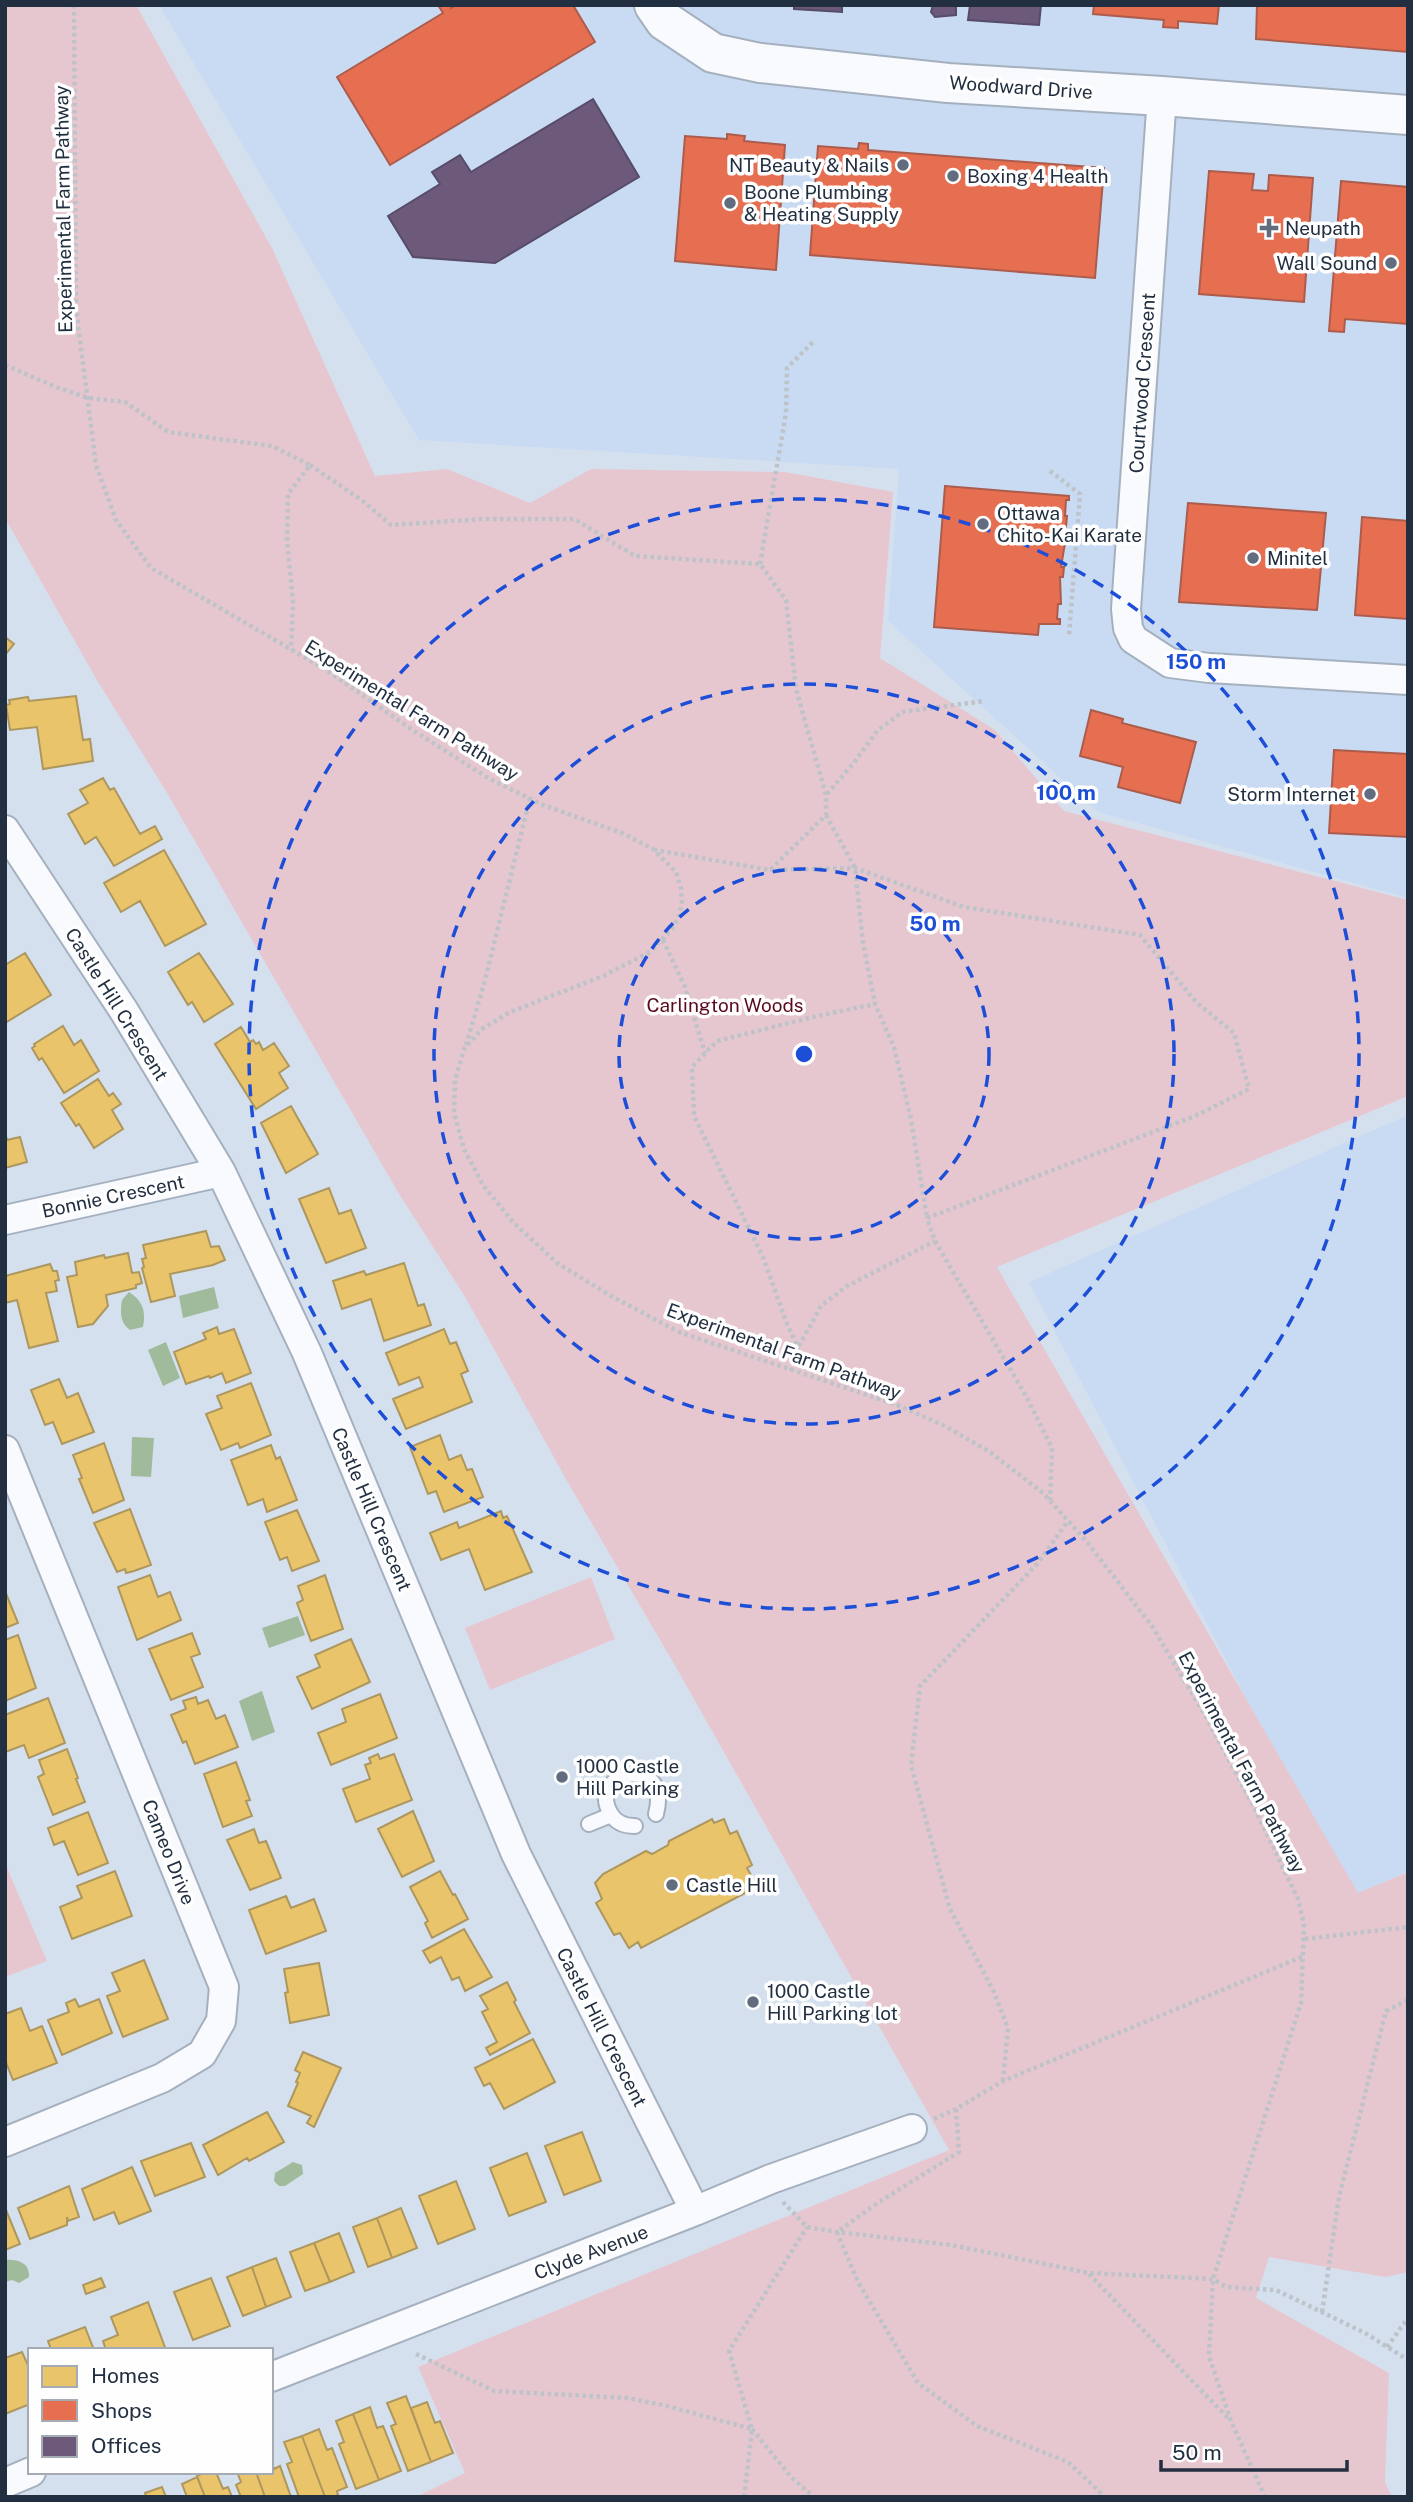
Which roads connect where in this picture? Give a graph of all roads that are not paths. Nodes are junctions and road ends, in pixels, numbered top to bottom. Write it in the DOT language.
graph roads {
  1 [pos="654,5"];
  2 [pos="1162,96"];
  3 [pos="1408,116"];
  4 [pos="1408,680"];
  5 [pos="5,830"];
  6 [pos="220,1172"];
  7 [pos="5,1220"];
  8 [pos="5,1450"];
  9 [pos="656,1814"];
  10 [pos="611,1815"];
  11 [pos="590,1824"];
  12 [pos="635,1826"];
  13 [pos="912,2129"];
  14 [pos="5,2142"];
  15 [pos="695,2211"];
  16 [pos="273,2376"];
  17 [pos="28,2474"];
  18 [pos="5,2483"];
  1 -- 2 [label="street, Woodward Drive"];
  2 -- 3 [label="street, Woodward Drive"];
  2 -- 4 [label="street, Courtwood Crescent"];
  5 -- 6 [label="street, Castle Hill Crescent"];
  6 -- 7 [label="street, Bonnie Crescent"];
  6 -- 15 [label="street, Castle Hill Crescent"];
  8 -- 14 [label="street, Cameo Drive"];
  9 -- 10 [label="lane"];
  10 -- 11 [label="lane"];
  10 -- 12 [label="lane"];
  13 -- 15 [label="street, Clyde Avenue"];
  15 -- 16 [label="street, Clyde Avenue"];
  17 -- 18 [label="street"];
}
